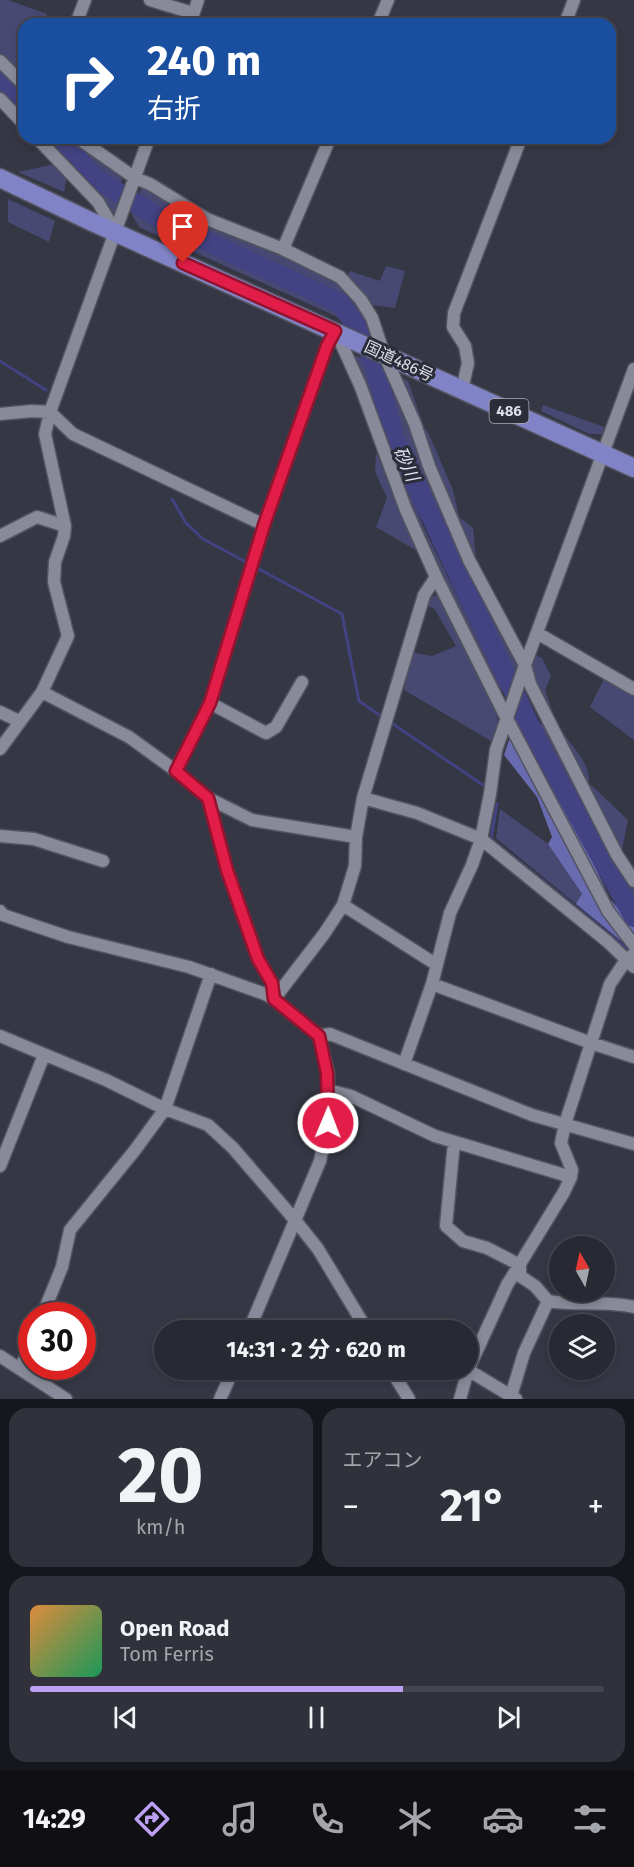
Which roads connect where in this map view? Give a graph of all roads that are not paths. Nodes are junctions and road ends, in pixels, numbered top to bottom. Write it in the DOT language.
graph roads {
  1 [pos="85,0"];
  2 [pos="150,0"];
  3 [pos="198,0"];
  4 [pos="388,0"];
  5 [pos="574,0"];
  6 [pos="78,18"];
  7 [pos="190,18"];
  8 [pos="192,18"];
  9 [pos="380,18"];
  10 [pos="567,18"];
  11 [pos="0,61"];
  12 [pos="18,79"];
  13 [pos="0,99"];
  14 [pos="18,118"];
  15 [pos="43,144"];
  16 [pos="87,144"];
  17 [pos="147,144"];
  18 [pos="327,144"];
  19 [pos="519,144"];
  20 [pos="0,178"];
  21 [pos="135,178"];
  22 [pos="118,224"];
  23 [pos="283,249"];
  24 [pos="341,334"];
  25 [pos="384,354"];
  26 [pos="634,369"];
  27 [pos="462,390"];
  28 [pos="50,411"];
  29 [pos="0,414"];
  30 [pos="604,454"];
  31 [pos="634,468"];
  32 [pos="264,525"];
  33 [pos="65,526"];
  34 [pos="0,536"];
  35 [pos="436,577"];
  36 [pos="537,633"];
  37 [pos="525,665"];
  38 [pos="302,682"];
  39 [pos="634,689"];
  40 [pos="42,692"];
  41 [pos="210,703"];
  42 [pos="0,712"];
  43 [pos="507,719"];
  44 [pos="19,721"];
  45 [pos="0,749"];
  46 [pos="176,771"];
  47 [pos="208,798"];
  48 [pos="363,798"];
  49 [pos="0,836"];
  50 [pos="356,837"];
  51 [pos="481,839"];
  52 [pos="103,861"];
  53 [pos="634,881"];
  54 [pos="343,905"];
  55 [pos="0,911"];
  56 [pos="634,945"];
  57 [pos="632,961"];
  58 [pos="437,965"];
  59 [pos="211,974"];
  60 [pos="432,984"];
  61 [pos="274,999"];
  62 [pos="0,1036"];
  63 [pos="319,1036"];
  64 [pos="591,1043"];
  65 [pos="44,1055"];
  66 [pos="634,1056"];
  67 [pos="404,1064"];
  68 [pos="328,1090"];
  69 [pos="165,1108"];
  70 [pos="565,1124"];
  71 [pos="454,1142"];
  72 [pos="634,1144"];
  73 [pos="0,1166"];
  74 [pos="571,1177"];
  75 [pos="295,1220"];
  76 [pos="520,1265"];
  77 [pos="548,1301"];
  78 [pos="48,1302"];
  79 [pos="634,1307"];
  80 [pos="253,1320"];
  81 [pos="361,1320"];
  82 [pos="478,1349"];
  83 [pos="0,1356"];
  84 [pos="18,1368"];
  85 [pos="478,1377"];
  86 [pos="37,1380"];
  87 [pos="229,1380"];
  88 [pos="397,1380"];
  89 [pos="465,1380"];
  90 [pos="513,1398"];
  91 [pos="66,1399"];
  92 [pos="220,1399"];
  93 [pos="409,1399"];
  94 [pos="459,1399"];
  1 -- 6 [label="street"];
  2 -- 7 [label="street"];
  3 -- 8 [label="street"];
  4 -- 9 [label="street"];
  5 -- 10 [label="street"];
  11 -- 12 [label="street"];
  13 -- 14 [label="street"];
  15 -- 22 [label="street"];
  16 -- 21 [label="street"];
  17 -- 21 [label="street"];
  18 -- 23 [label="street"];
  19 -- 27 [label="street"];
  20 -- 22 [label="highway, 国道486号 / 486"];
  21 -- 22 [label="street"];
  21 -- 23 [label="street"];
  22 -- 24 [label="highway, 国道486号 / 486"];
  22 -- 28 [label="street"];
  23 -- 25 [label="street"];
  24 -- 25 [label="highway, 国道486号 / 486"];
  24 -- 32 [label="street"];
  24 -- 35 [label="street"];
  25 -- 27 [label="highway, 国道486号 / 486"];
  25 -- 37 [label="street"];
  26 -- 30 [label="street"];
  27 -- 30 [label="highway, 国道486号 / 486"];
  28 -- 29 [label="street"];
  28 -- 32 [label="street"];
  28 -- 33 [label="street"];
  30 -- 31 [label="highway, 国道486号 / 486"];
  30 -- 36 [label="street"];
  32 -- 41 [label="street"];
  33 -- 34 [label="street"];
  33 -- 40 [label="street"];
  35 -- 43 [label="street"];
  35 -- 48 [label="street"];
  36 -- 37 [label="street"];
  36 -- 39 [label="street"];
  37 -- 43 [label="street"];
  37 -- 53 [label="street"];
  38 -- 41 [label="street"];
  40 -- 44 [label="street"];
  40 -- 46 [label="street"];
  41 -- 46 [label="street"];
  42 -- 44 [label="street"];
  43 -- 51 [label="street"];
  43 -- 56 [label="street"];
  44 -- 45 [label="street"];
  46 -- 47 [label="street"];
  47 -- 50 [label="street"];
  47 -- 61 [label="street"];
  48 -- 50 [label="street"];
  48 -- 51 [label="street"];
  49 -- 52 [label="street"];
  50 -- 54 [label="street"];
  51 -- 57 [label="street"];
  51 -- 58 [label="street"];
  54 -- 58 [label="street"];
  54 -- 61 [label="street"];
  55 -- 59 [label="street"];
  57 -- 64 [label="street"];
  58 -- 60 [label="street"];
  59 -- 61 [label="street"];
  59 -- 69 [label="street"];
  60 -- 64 [label="street"];
  60 -- 67 [label="street"];
  61 -- 63 [label="street"];
  62 -- 65 [label="street"];
  63 -- 67 [label="street"];
  63 -- 68 [label="street"];
  64 -- 66 [label="street"];
  64 -- 70 [label="street"];
  65 -- 69 [label="street"];
  65 -- 73 [label="street"];
  67 -- 70 [label="street"];
  68 -- 71 [label="street"];
  68 -- 75 [label="street"];
  69 -- 75 [label="street"];
  69 -- 78 [label="street"];
  70 -- 72 [label="street"];
  70 -- 74 [label="street"];
  71 -- 74 [label="street"];
  71 -- 76 [label="street"];
  74 -- 76 [label="street"];
  75 -- 80 [label="street"];
  75 -- 81 [label="street"];
  76 -- 77 [label="street"];
  76 -- 82 [label="street"];
  77 -- 79 [label="street"];
  77 -- 90 [label="street"];
  83 -- 84 [label="street"];
  85 -- 90 [label="street"];
  86 -- 91 [label="street"];
  87 -- 92 [label="street"];
  88 -- 93 [label="street"];
  89 -- 94 [label="street"];
}
